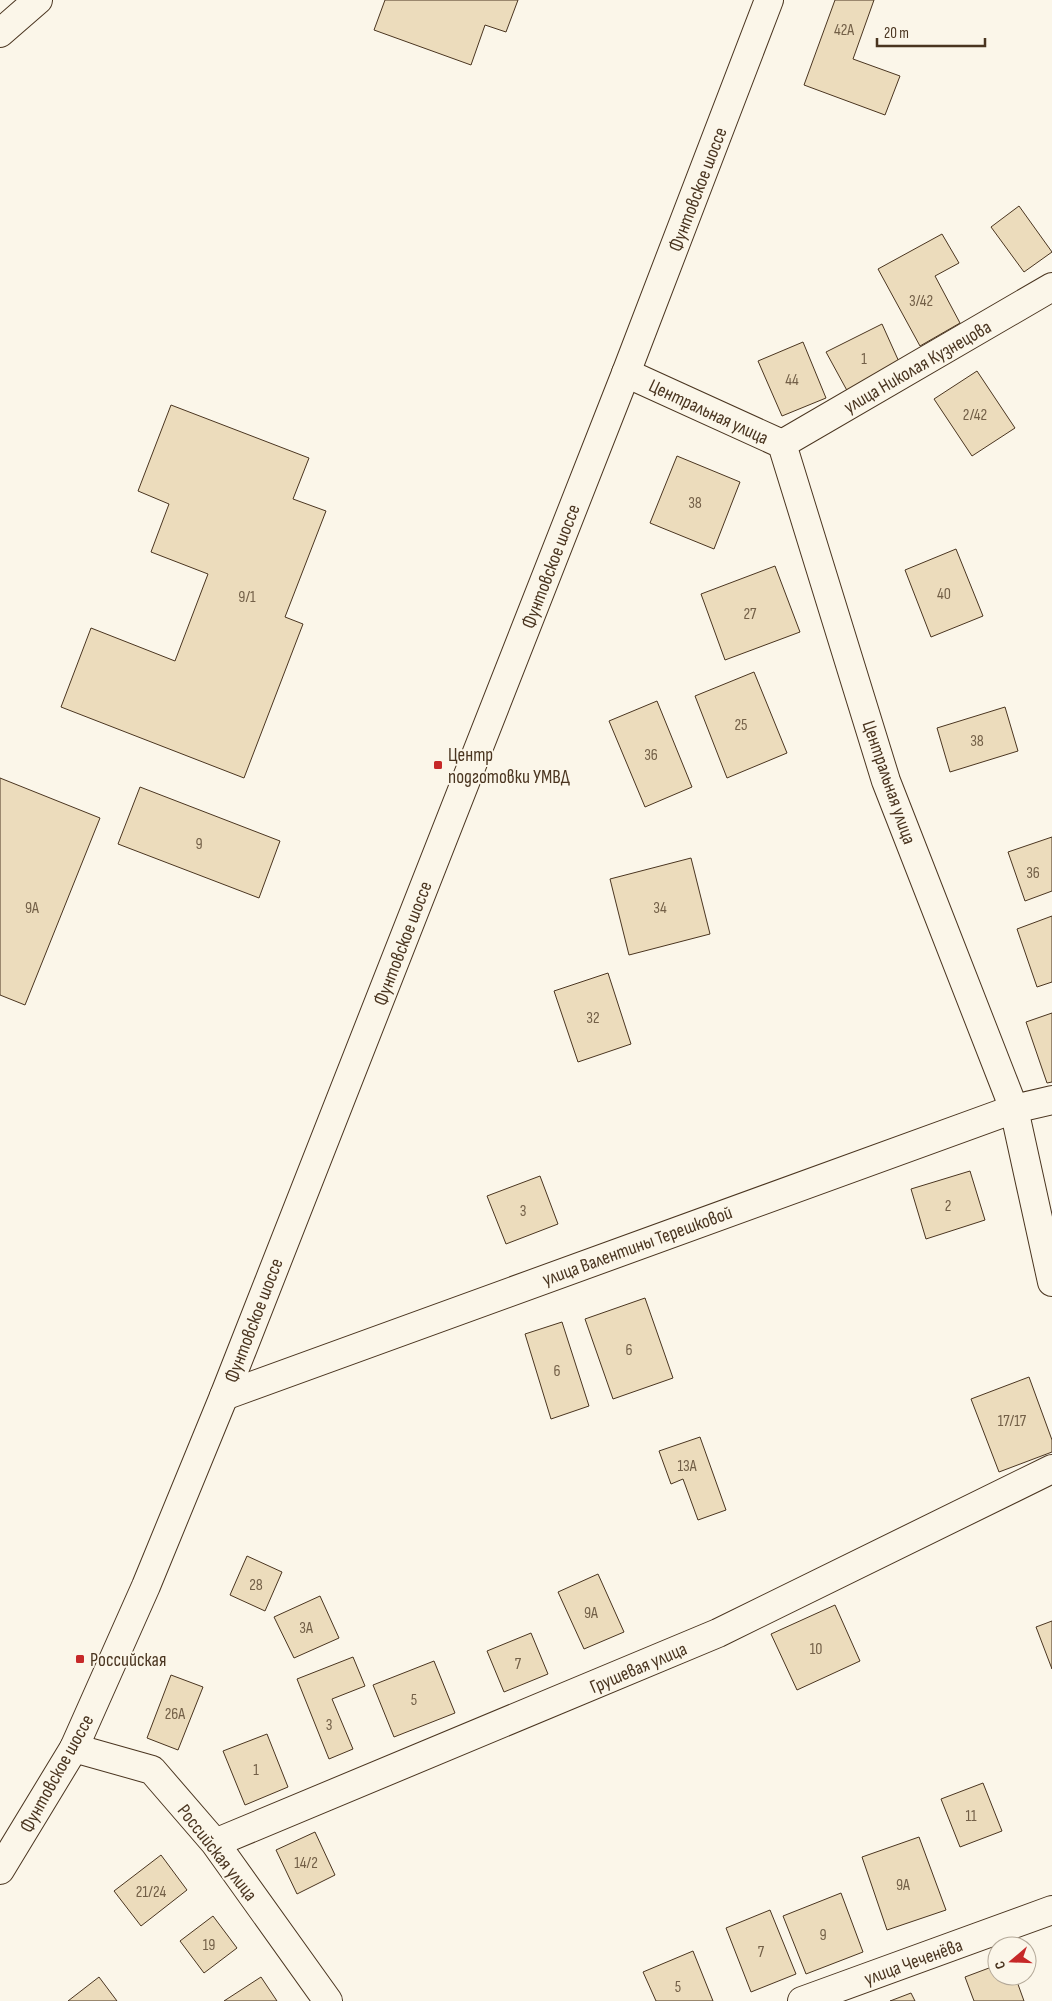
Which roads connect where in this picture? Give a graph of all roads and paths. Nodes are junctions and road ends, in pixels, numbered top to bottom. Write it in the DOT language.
graph roads {
  1 [pos="38,0"];
  2 [pos="769,0"];
  3 [pos="0,33"];
  4 [pos="1052,287"];
  5 [pos="626,373"];
  6 [pos="782,444"];
  7 [pos="1052,1100"];
  8 [pos="1014,1109"];
  9 [pos="1052,1282"];
  10 [pos="224,1396"];
  11 [pos="1052,1469"];
  12 [pos="74,1748"];
  13 [pos="215,1843"];
  14 [pos="0,1870"];
  15 [pos="1052,1910"];
  16 [pos="328,2001"];
  17 [pos="802,2001"];
  1 -- 3 [label="street"];
  2 -- 5 [label="street, Фунтовское шоссе"];
  4 -- 6 [label="street, улица Николая Кузнецова"];
  5 -- 6 [label="street, Центральная улица"];
  5 -- 10 [label="street, Фунтовское шоссе"];
  6 -- 8 [label="street, Центральная улица"];
  7 -- 8 [label="street, улица Валентины Терешковой"];
  8 -- 9 [label="street, Центральная улица"];
  8 -- 10 [label="street, улица Валентины Терешковой"];
  10 -- 12 [label="street, Фунтовское шоссе"];
  11 -- 13 [label="street, Грушевая улица"];
  12 -- 13 [label="street, Российская улица"];
  12 -- 14 [label="street, Фунтовское шоссе"];
  13 -- 16 [label="street, Российская улица"];
  15 -- 17 [label="street, улица Чеченёва"];
}
